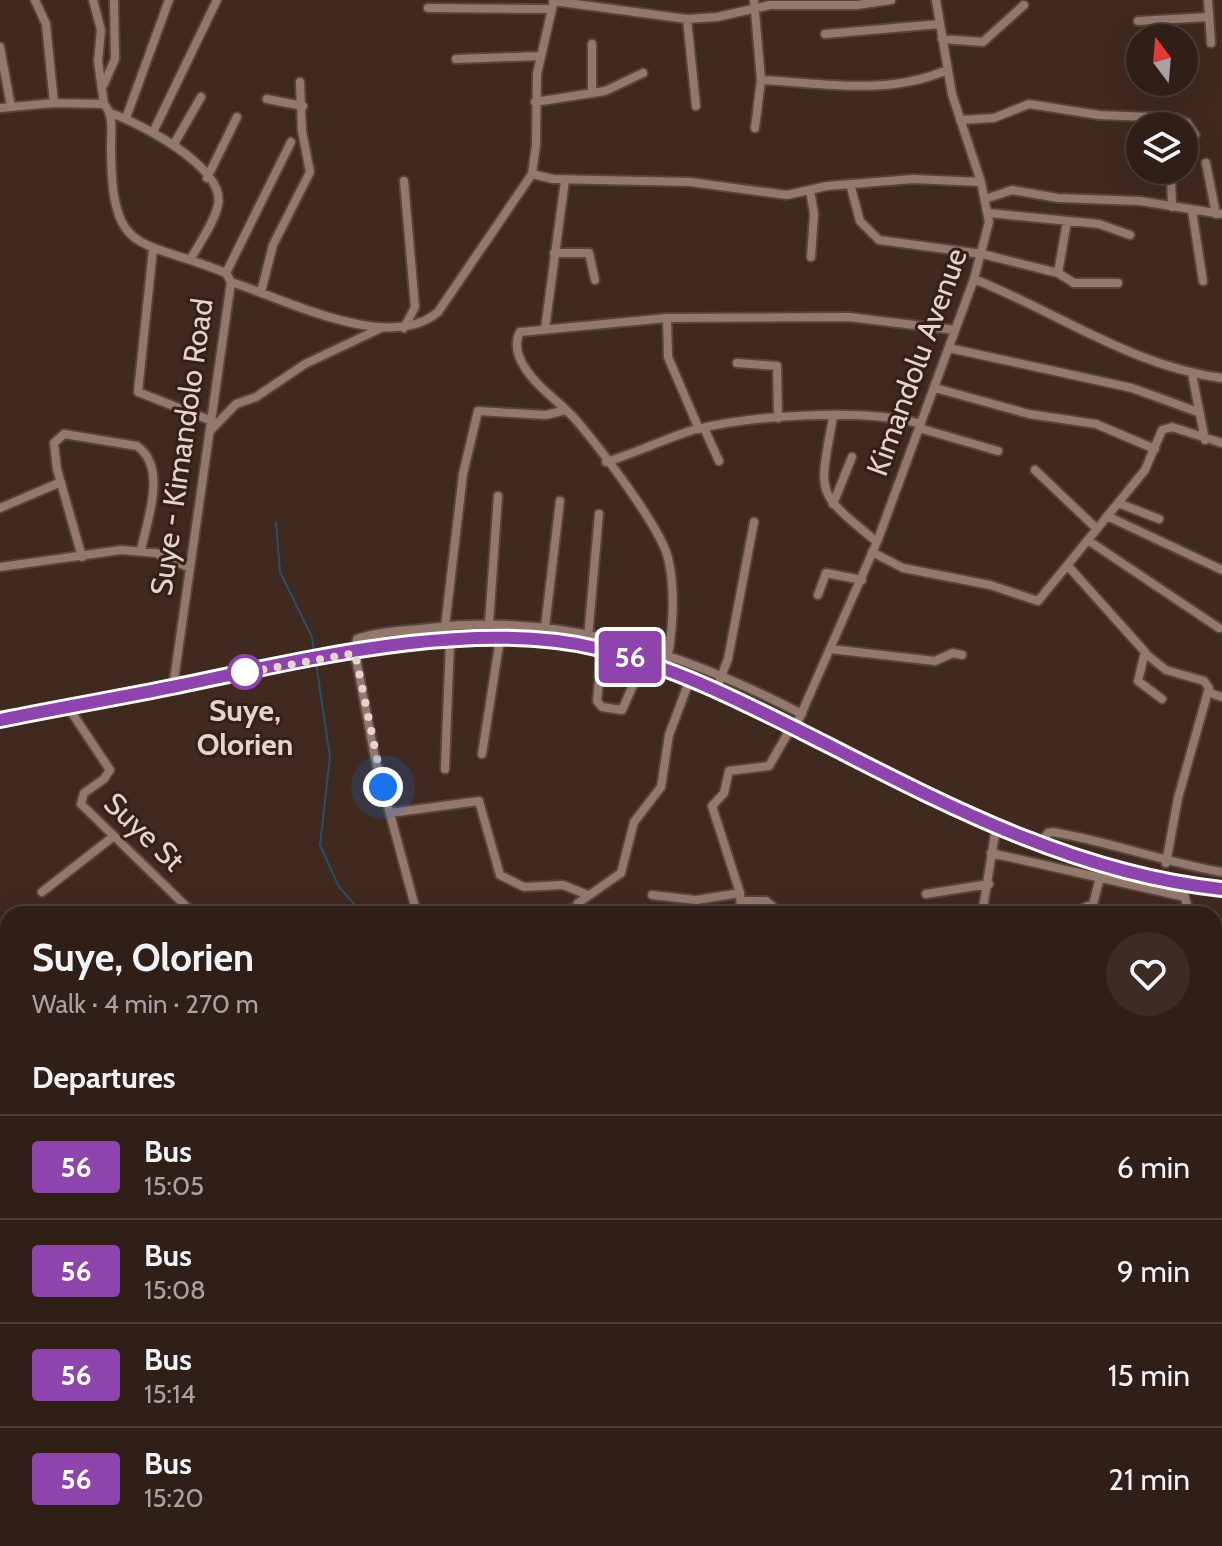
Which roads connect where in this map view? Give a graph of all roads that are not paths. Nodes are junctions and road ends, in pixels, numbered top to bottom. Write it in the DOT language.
graph roads {
  1 [pos="35,0"];
  2 [pos="93,0"];
  3 [pos="169,0"];
  4 [pos="217,0"];
  5 [pos="625,0"];
  6 [pos="891,0"];
  7 [pos="936,0"];
  8 [pos="1208,0"];
  9 [pos="114,2"];
  10 [pos="553,3"];
  11 [pos="754,3"];
  12 [pos="1024,5"];
  13 [pos="428,8"];
  14 [pos="626,12"];
  15 [pos="1209,17"];
  16 [pos="687,19"];
  17 [pos="1138,21"];
  18 [pos="940,24"];
  19 [pos="825,34"];
  20 [pos="942,39"];
  21 [pos="1211,43"];
  22 [pos="592,44"];
  23 [pos="0,47"];
  24 [pos="540,56"];
  25 [pos="456,59"];
  26 [pos="947,70"];
  27 [pos="643,73"];
  28 [pos="761,80"];
  29 [pos="300,82"];
  30 [pos="104,84"];
  31 [pos="592,93"];
  32 [pos="201,97"];
  33 [pos="267,99"];
  34 [pos="535,102"];
  35 [pos="54,103"];
  36 [pos="104,104"];
  37 [pos="303,106"];
  38 [pos="696,106"];
  39 [pos="11,107"];
  40 [pos="0,108"];
  41 [pos="110,113"];
  42 [pos="1126,116"];
  43 [pos="237,117"];
  44 [pos="126,118"];
  45 [pos="960,120"];
  46 [pos="755,128"];
  47 [pos="154,130"];
  48 [pos="291,142"];
  49 [pos="174,144"];
  50 [pos="1206,163"];
  51 [pos="532,174"];
  52 [pos="207,178"];
  53 [pos="565,180"];
  54 [pos="404,181"];
  55 [pos="981,182"];
  56 [pos="850,184"];
  57 [pos="1171,184"];
  58 [pos="810,190"];
  59 [pos="985,199"];
  60 [pos="1172,207"];
  61 [pos="1192,211"];
  62 [pos="989,213"];
  63 [pos="1219,214"];
  64 [pos="1067,221"];
  65 [pos="1130,235"];
  66 [pos="153,249"];
  67 [pos="554,253"];
  68 [pos="982,254"];
  69 [pos="811,257"];
  70 [pos="190,260"];
  71 [pos="226,273"];
  72 [pos="1058,273"];
  73 [pos="974,279"];
  74 [pos="595,280"];
  75 [pos="1203,281"];
  76 [pos="231,282"];
  77 [pos="1118,283"];
  78 [pos="261,292"];
  79 [pos="667,318"];
  80 [pos="381,328"];
  81 [pos="404,328"];
  82 [pos="545,329"];
  83 [pos="955,330"];
  84 [pos="949,348"];
  85 [pos="737,363"];
  86 [pos="1192,374"];
  87 [pos="1222,378"];
  88 [pos="935,388"];
  89 [pos="566,410"];
  90 [pos="1198,412"];
  91 [pos="833,417"];
  92 [pos="778,418"];
  93 [pos="212,421"];
  94 [pos="920,426"];
  95 [pos="702,428"];
  96 [pos="210,431"];
  97 [pos="1205,440"];
  98 [pos="1222,443"];
  99 [pos="1155,449"];
  100 [pos="998,451"];
  101 [pos="852,457"];
  102 [pos="719,461"];
  103 [pos="606,462"];
  104 [pos="1035,470"];
  105 [pos="61,482"];
  106 [pos="498,496"];
  107 [pos="560,501"];
  108 [pos="1118,503"];
  109 [pos="833,504"];
  110 [pos="0,508"];
  111 [pos="599,514"];
  112 [pos="1107,516"];
  113 [pos="1159,519"];
  114 [pos="754,522"];
  115 [pos="1097,529"];
  116 [pos="1089,541"];
  117 [pos="877,542"];
  118 [pos="141,550"];
  119 [pos="872,552"];
  120 [pos="82,557"];
  121 [pos="1068,566"];
  122 [pos="0,567"];
  123 [pos="188,567"];
  124 [pos="1222,570"];
  125 [pos="862,580"];
  126 [pos="818,595"];
  127 [pos="489,623"];
  128 [pos="445,627"];
  129 [pos="545,627"];
  130 [pos="1219,628"];
  131 [pos="589,632"];
  132 [pos="500,639"];
  133 [pos="450,641"];
  134 [pos="587,646"];
  135 [pos="602,649"];
  136 [pos="830,649"];
  137 [pos="355,653"];
  138 [pos="668,653"];
  139 [pos="1146,654"];
  140 [pos="962,655"];
  141 [pos="644,661"];
  142 [pos="665,669"];
  143 [pos="723,675"];
  144 [pos="690,679"];
  145 [pos="173,687"];
  146 [pos="716,690"];
  147 [pos="1210,693"];
  148 [pos="1222,697"];
  149 [pos="1162,699"];
  150 [pos="68,707"];
  151 [pos="802,714"];
  152 [pos="0,720"];
  153 [pos="794,727"];
  154 [pos="482,754"];
  155 [pos="445,769"];
  156 [pos="390,813"];
  157 [pos="996,828"];
  158 [pos="114,836"];
  159 [pos="1039,846"];
  160 [pos="991,853"];
  161 [pos="1166,863"];
  162 [pos="1103,866"];
  163 [pos="1222,872"];
  164 [pos="1100,879"];
  165 [pos="1180,883"];
  166 [pos="989,884"];
  167 [pos="1222,889"];
  168 [pos="42,892"];
  169 [pos="926,894"];
  170 [pos="588,895"];
  171 [pos="652,895"];
  172 [pos="740,897"];
  173 [pos="1185,897"];
  174 [pos="186,906"];
  175 [pos="415,906"];
  176 [pos="579,906"];
  177 [pos="741,906"];
  178 [pos="772,906"];
  179 [pos="984,906"];
  180 [pos="1091,906"];
  181 [pos="1188,906"];
  1 -- 35 [label="street"];
  2 -- 30 [label="street"];
  3 -- 44 [label="street"];
  4 -- 47 [label="street"];
  5 -- 14 [label="street"];
  6 -- 11 [label="street"];
  7 -- 18 [label="street, Kimandolu Avenue"];
  8 -- 15 [label="street"];
  9 -- 30 [label="street"];
  10 -- 13 [label="street"];
  10 -- 14 [label="street"];
  10 -- 24 [label="street"];
  11 -- 16 [label="street"];
  11 -- 28 [label="street"];
  12 -- 20 [label="street"];
  14 -- 16 [label="street"];
  15 -- 17 [label="street"];
  15 -- 21 [label="street"];
  16 -- 38 [label="street"];
  18 -- 19 [label="street"];
  18 -- 20 [label="street, Kimandolu Avenue"];
  20 -- 26 [label="street, Kimandolu Avenue"];
  22 -- 31 [label="street"];
  23 -- 39 [label="street"];
  24 -- 25 [label="street"];
  24 -- 34 [label="street"];
  26 -- 28 [label="street"];
  26 -- 45 [label="street, Kimandolu Avenue"];
  27 -- 31 [label="street"];
  28 -- 46 [label="street"];
  29 -- 37 [label="street"];
  30 -- 36 [label="street"];
  31 -- 34 [label="street"];
  32 -- 49 [label="street"];
  33 -- 37 [label="street"];
  34 -- 51 [label="street"];
  35 -- 36 [label="street"];
  35 -- 39 [label="street"];
  36 -- 41 [label="street"];
  37 -- 78 [label="street"];
  39 -- 40 [label="street"];
  41 -- 44 [label="street"];
  41 -- 66 [label="street, Suye - Kimandolo Road"];
  42 -- 45 [label="street"];
  43 -- 52 [label="street"];
  44 -- 47 [label="street"];
  45 -- 55 [label="street, Kimandolu Avenue"];
  47 -- 49 [label="street"];
  48 -- 71 [label="street"];
  49 -- 52 [label="street"];
  50 -- 63 [label="street"];
  51 -- 53 [label="street"];
  51 -- 81 [label="street"];
  52 -- 70 [label="street"];
  53 -- 58 [label="street"];
  53 -- 67 [label="street"];
  54 -- 81 [label="street"];
  55 -- 56 [label="street"];
  55 -- 59 [label="street, Kimandolu Avenue"];
  56 -- 58 [label="street"];
  56 -- 68 [label="street"];
  57 -- 60 [label="street"];
  58 -- 69 [label="street"];
  59 -- 60 [label="street"];
  59 -- 62 [label="street, Kimandolu Avenue"];
  60 -- 61 [label="street"];
  61 -- 63 [label="street"];
  61 -- 75 [label="street"];
  62 -- 64 [label="street"];
  62 -- 68 [label="street, Kimandolu Avenue"];
  64 -- 65 [label="street"];
  64 -- 72 [label="street"];
  66 -- 70 [label="street, Suye - Kimandolo Road"];
  66 -- 93 [label="street"];
  67 -- 74 [label="street"];
  67 -- 82 [label="street"];
  68 -- 72 [label="street"];
  68 -- 73 [label="street, Kimandolu Avenue"];
  70 -- 71 [label="street, Suye - Kimandolo Road"];
  71 -- 76 [label="street, Suye - Kimandolo Road"];
  72 -- 77 [label="street"];
  73 -- 83 [label="street, Kimandolu Avenue"];
  73 -- 86 [label="street"];
  76 -- 78 [label="street"];
  76 -- 93 [label="street, Suye - Kimandolo Road"];
  78 -- 80 [label="street"];
  79 -- 82 [label="street"];
  79 -- 83 [label="street"];
  79 -- 95 [label="street"];
  80 -- 81 [label="street"];
  80 -- 96 [label="street"];
  82 -- 89 [label="street"];
  83 -- 84 [label="street, Kimandolu Avenue"];
  84 -- 88 [label="street, Kimandolu Avenue"];
  84 -- 90 [label="street"];
  85 -- 92 [label="street"];
  86 -- 87 [label="street"];
  86 -- 90 [label="street"];
  88 -- 94 [label="street, Kimandolu Avenue"];
  88 -- 99 [label="street"];
  89 -- 103 [label="street"];
  89 -- 128 [label="street"];
  90 -- 97 [label="street"];
  91 -- 92 [label="street"];
  91 -- 94 [label="street"];
  91 -- 109 [label="street"];
  92 -- 95 [label="street"];
  93 -- 96 [label="street, Suye - Kimandolo Road"];
  94 -- 100 [label="street"];
  94 -- 117 [label="street, Kimandolu Avenue"];
  95 -- 102 [label="street"];
  95 -- 103 [label="street"];
  96 -- 123 [label="street, Suye - Kimandolo Road"];
  97 -- 98 [label="street"];
  97 -- 99 [label="street"];
  99 -- 108 [label="street"];
  101 -- 109 [label="street"];
  103 -- 138 [label="street"];
  104 -- 115 [label="street"];
  105 -- 110 [label="street"];
  105 -- 118 [label="street"];
  105 -- 120 [label="street"];
  106 -- 127 [label="street"];
  107 -- 129 [label="street"];
  108 -- 112 [label="street"];
  108 -- 113 [label="street"];
  109 -- 117 [label="street"];
  111 -- 131 [label="street"];
  112 -- 115 [label="street"];
  112 -- 124 [label="street"];
  114 -- 143 [label="street"];
  115 -- 116 [label="street"];
  116 -- 121 [label="street"];
  116 -- 130 [label="street"];
  117 -- 119 [label="street, Kimandolu Avenue"];
  118 -- 120 [label="street"];
  118 -- 123 [label="street"];
  119 -- 121 [label="street"];
  119 -- 125 [label="street, Kimandolu Avenue"];
  120 -- 122 [label="street"];
  121 -- 139 [label="street"];
  123 -- 145 [label="street, Suye - Kimandolo Road"];
  125 -- 126 [label="street"];
  125 -- 136 [label="street, Kimandolu Avenue"];
  127 -- 128 [label="street"];
  127 -- 129 [label="street"];
  128 -- 137 [label="street"];
  129 -- 131 [label="street"];
  131 -- 134 [label="street"];
  131 -- 138 [label="street"];
  132 -- 133 [label="main road"];
  132 -- 134 [label="main road"];
  132 -- 154 [label="street"];
  133 -- 137 [label="main road"];
  133 -- 155 [label="street"];
  134 -- 135 [label="main road"];
  135 -- 141 [label="main road"];
  135 -- 141 [label="street"];
  136 -- 140 [label="street"];
  136 -- 151 [label="street, Kimandolu Avenue"];
  137 -- 145 [label="main road"];
  137 -- 156 [label="street"];
  138 -- 142 [label="street"];
  138 -- 143 [label="street"];
  139 -- 147 [label="street"];
  139 -- 149 [label="street"];
  141 -- 142 [label="main road"];
  142 -- 144 [label="main road"];
  143 -- 146 [label="street"];
  143 -- 151 [label="street"];
  144 -- 146 [label="main road"];
  144 -- 170 [label="street"];
  145 -- 150 [label="main road"];
  146 -- 153 [label="main road"];
  147 -- 148 [label="street"];
  147 -- 161 [label="street"];
  150 -- 152 [label="main road"];
  150 -- 158 [label="street, Suye St"];
  151 -- 153 [label="street, Kimandolu Avenue"];
  153 -- 157 [label="main road"];
  153 -- 172 [label="street, Kimandolu Avenue"];
  156 -- 170 [label="street"];
  156 -- 175 [label="street"];
  157 -- 159 [label="main road"];
  157 -- 160 [label="street"];
  158 -- 168 [label="street"];
  158 -- 174 [label="street, Suye St"];
  159 -- 161 [label="street"];
  159 -- 162 [label="main road"];
  160 -- 164 [label="street"];
  160 -- 166 [label="street"];
  161 -- 163 [label="street"];
  162 -- 164 [label="street"];
  162 -- 165 [label="main road"];
  164 -- 173 [label="street"];
  164 -- 180 [label="street"];
  165 -- 167 [label="main road"];
  165 -- 173 [label="street"];
  166 -- 169 [label="street"];
  166 -- 179 [label="street"];
  170 -- 176 [label="street"];
  171 -- 172 [label="street"];
  172 -- 177 [label="street"];
  172 -- 178 [label="street"];
  173 -- 181 [label="street"];
}
